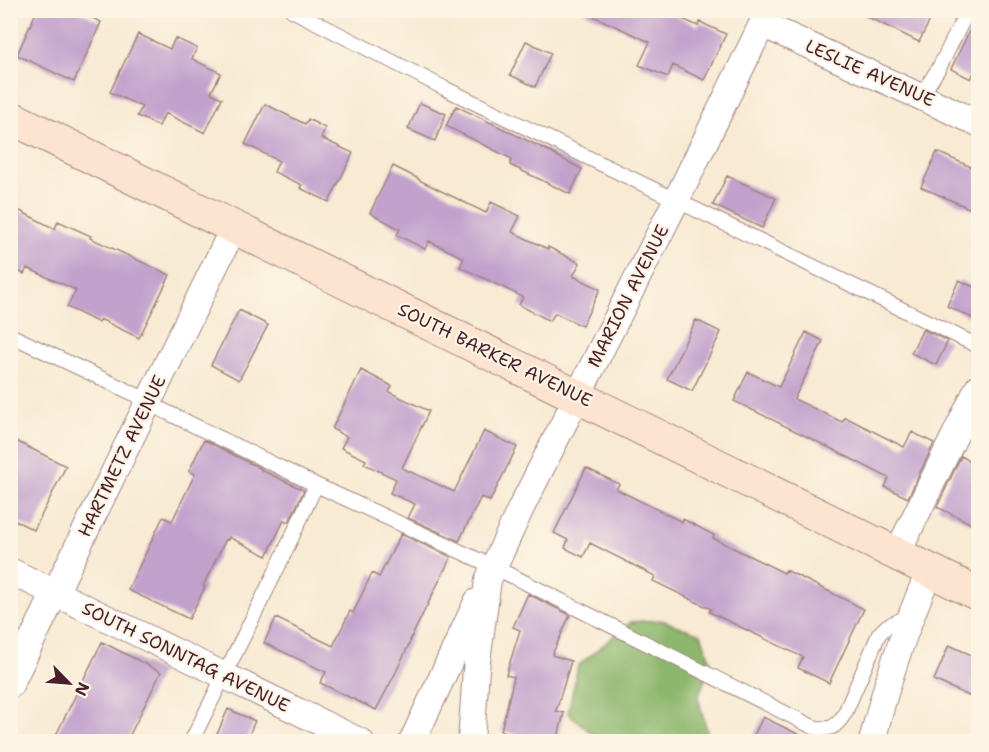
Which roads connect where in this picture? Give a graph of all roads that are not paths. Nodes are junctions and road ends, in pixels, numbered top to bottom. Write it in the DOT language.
graph roads {
  1 [pos="292,10"];
  2 [pos="968,10"];
  3 [pos="763,15"];
  4 [pos="921,96"];
  5 [pos="10,117"];
  6 [pos="978,123"];
  7 [pos="677,199"];
  8 [pos="234,227"];
  9 [pos="10,335"];
  10 [pos="978,345"];
  11 [pos="978,388"];
  12 [pos="577,396"];
  13 [pos="148,402"];
  14 [pos="316,485"];
  15 [pos="897,554"];
  16 [pos="930,570"];
  17 [pos="10,571"];
  18 [pos="491,574"];
  19 [pos="55,593"];
  20 [pos="978,594"];
  21 [pos="912,615"];
  22 [pos="223,675"];
  23 [pos="10,685"];
  24 [pos="191,741"];
  25 [pos="361,741"];
  26 [pos="412,741"];
  27 [pos="471,741"];
  28 [pos="872,741"];
  1 -- 7 [label="lane"];
  2 -- 4 [label="lane"];
  3 -- 4 [label="street, LESLIE AVENUE"];
  3 -- 7 [label="street, MARION AVENUE"];
  4 -- 6 [label="street, LESLIE AVENUE"];
  5 -- 8 [label="main road, SOUTH BARKER AVENUE"];
  7 -- 10 [label="lane"];
  7 -- 12 [label="street, MARION AVENUE"];
  8 -- 12 [label="main road, SOUTH BARKER AVENUE"];
  8 -- 13 [label="street, HARTMETZ AVENUE"];
  9 -- 13 [label="lane"];
  11 -- 15 [label="street"];
  12 -- 15 [label="main road, SOUTH BARKER AVENUE"];
  12 -- 18 [label="street, MARION AVENUE"];
  13 -- 14 [label="lane"];
  13 -- 19 [label="street, HARTMETZ AVENUE"];
  14 -- 18 [label="lane"];
  14 -- 22 [label="lane"];
  15 -- 16 [label="main road, SOUTH BARKER AVENUE"];
  16 -- 20 [label="main road, SOUTH BARKER AVENUE"];
  16 -- 21 [label="street"];
  17 -- 19 [label="street, SOUTH SONNTAG AVENUE"];
  18 -- 21 [label="lane"];
  18 -- 26 [label="street, MARION AVENUE"];
  18 -- 27 [label="street, MARION AVENUE"];
  19 -- 22 [label="street, SOUTH SONNTAG AVENUE"];
  19 -- 23 [label="street, HARTMETZ AVENUE"];
  21 -- 28 [label="street"];
  22 -- 24 [label="lane"];
  22 -- 25 [label="street, SOUTH SONNTAG AVENUE"];
}
